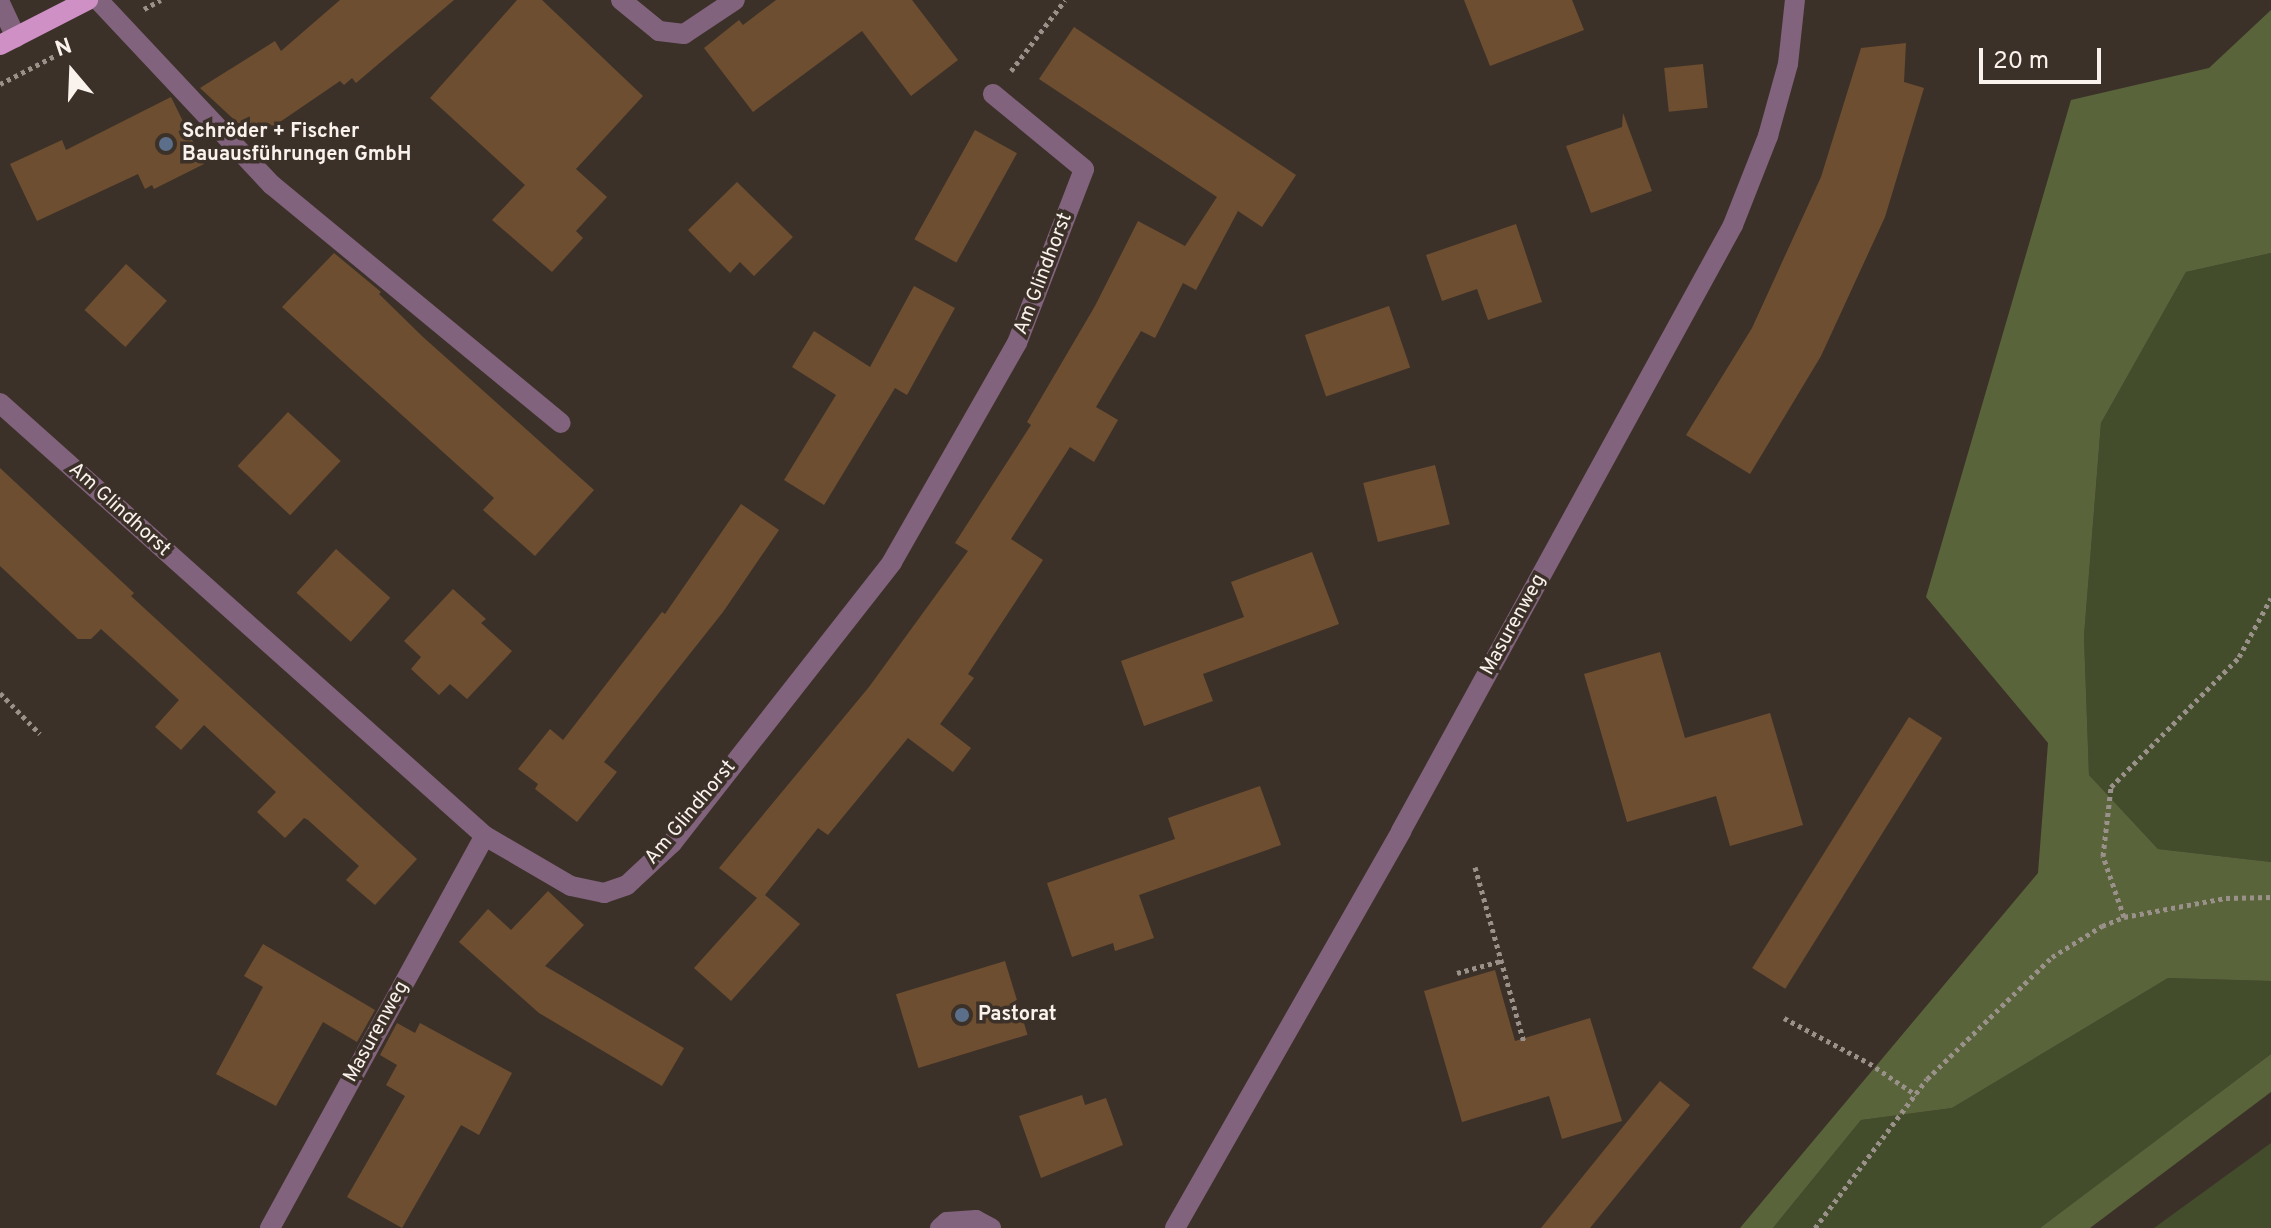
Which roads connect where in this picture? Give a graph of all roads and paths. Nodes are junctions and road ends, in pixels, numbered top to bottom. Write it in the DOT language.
graph roads {
  1 [pos="88,0"];
  2 [pos="98,0"];
  3 [pos="621,0"];
  4 [pos="735,0"];
  5 [pos="1065,0"];
  6 [pos="1795,0"];
  7 [pos="0,3"];
  8 [pos="8,41"];
  9 [pos="993,94"];
  10 [pos="0,403"];
  11 [pos="561,423"];
  12 [pos="2271,598"];
  13 [pos="0,693"];
  14 [pos="40,734"];
  15 [pos="485,836"];
  16 [pos="1475,867"];
  17 [pos="2271,897"];
  18 [pos="2124,917"];
  19 [pos="1501,961"];
  20 [pos="1457,973"];
  21 [pos="1784,1018"];
  22 [pos="1524,1043"];
  23 [pos="1916,1095"];
  24 [pos="270,1228"];
  25 [pos="940,1228"];
  26 [pos="991,1228"];
  27 [pos="1175,1228"];
  28 [pos="1815,1228"];
  1 -- 8 [label="main road"];
  2 -- 11 [label="street"];
  3 -- 4 [label="street"];
  5 -- 9 [label="path"];
  6 -- 27 [label="street, Masurenweg"];
  7 -- 8 [label="street"];
  9 -- 15 [label="street, Am Glindhorst"];
  10 -- 15 [label="street, Am Glindhorst"];
  12 -- 18 [label="path"];
  13 -- 14 [label="path"];
  15 -- 24 [label="street, Masurenweg"];
  16 -- 19 [label="path"];
  17 -- 18 [label="path"];
  18 -- 23 [label="path"];
  19 -- 20 [label="path"];
  19 -- 22 [label="path"];
  21 -- 23 [label="path"];
  23 -- 28 [label="path"];
  25 -- 26 [label="street"];
}
